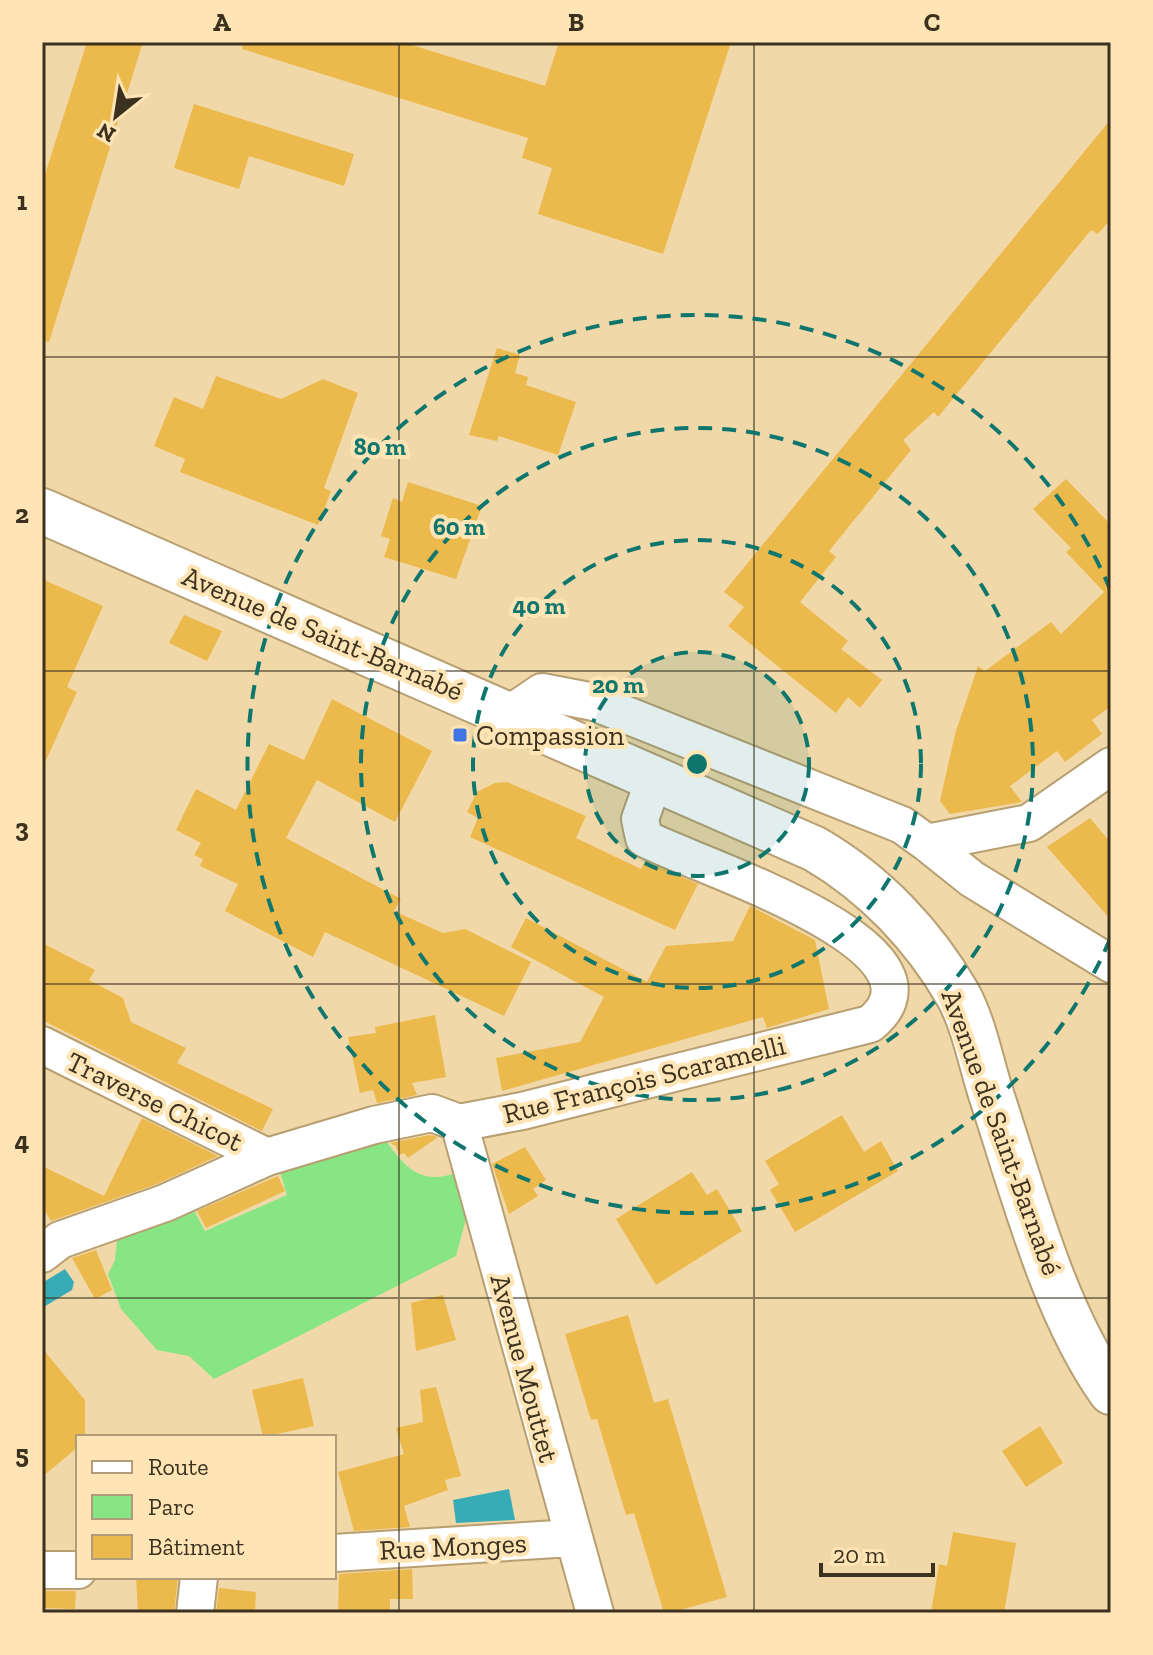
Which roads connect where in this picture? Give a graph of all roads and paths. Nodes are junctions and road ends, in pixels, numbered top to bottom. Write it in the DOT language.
graph roads {
  1 [pos="42,511"];
  2 [pos="511,713"];
  3 [pos="1111,766"];
  4 [pos="654,780"];
  5 [pos="927,843"];
  6 [pos="1111,964"];
  7 [pos="42,1045"];
  8 [pos="459,1123"];
  9 [pos="267,1157"];
  10 [pos="42,1254"];
  11 [pos="1111,1392"];
  12 [pos="572,1538"];
  13 [pos="336,1553"];
  14 [pos="42,1570"];
  15 [pos="76,1570"];
  16 [pos="199,1579"];
  17 [pos="195,1613"];
  18 [pos="595,1613"];
  1 -- 2 [label="main road, Avenue de Saint-Barnabé"];
  2 -- 4 [label="main road, Avenue de Saint-Barnabé"];
  2 -- 5 [label="street"];
  3 -- 5 [label="street"];
  4 -- 8 [label="street, Rue François Scaramelli"];
  4 -- 11 [label="main road, Avenue de Saint-Barnabé"];
  5 -- 6 [label="street"];
  7 -- 9 [label="street, Traverse Chicot"];
  8 -- 9 [label="street, Rue François Scaramelli"];
  8 -- 12 [label="street, Avenue Mouttet"];
  9 -- 10 [label="street, Rue François Scaramelli"];
  12 -- 13 [label="street, Rue Monges"];
  12 -- 18 [label="street, Avenue Mouttet"];
  14 -- 15 [label="street"];
  16 -- 17 [label="street"];
}
